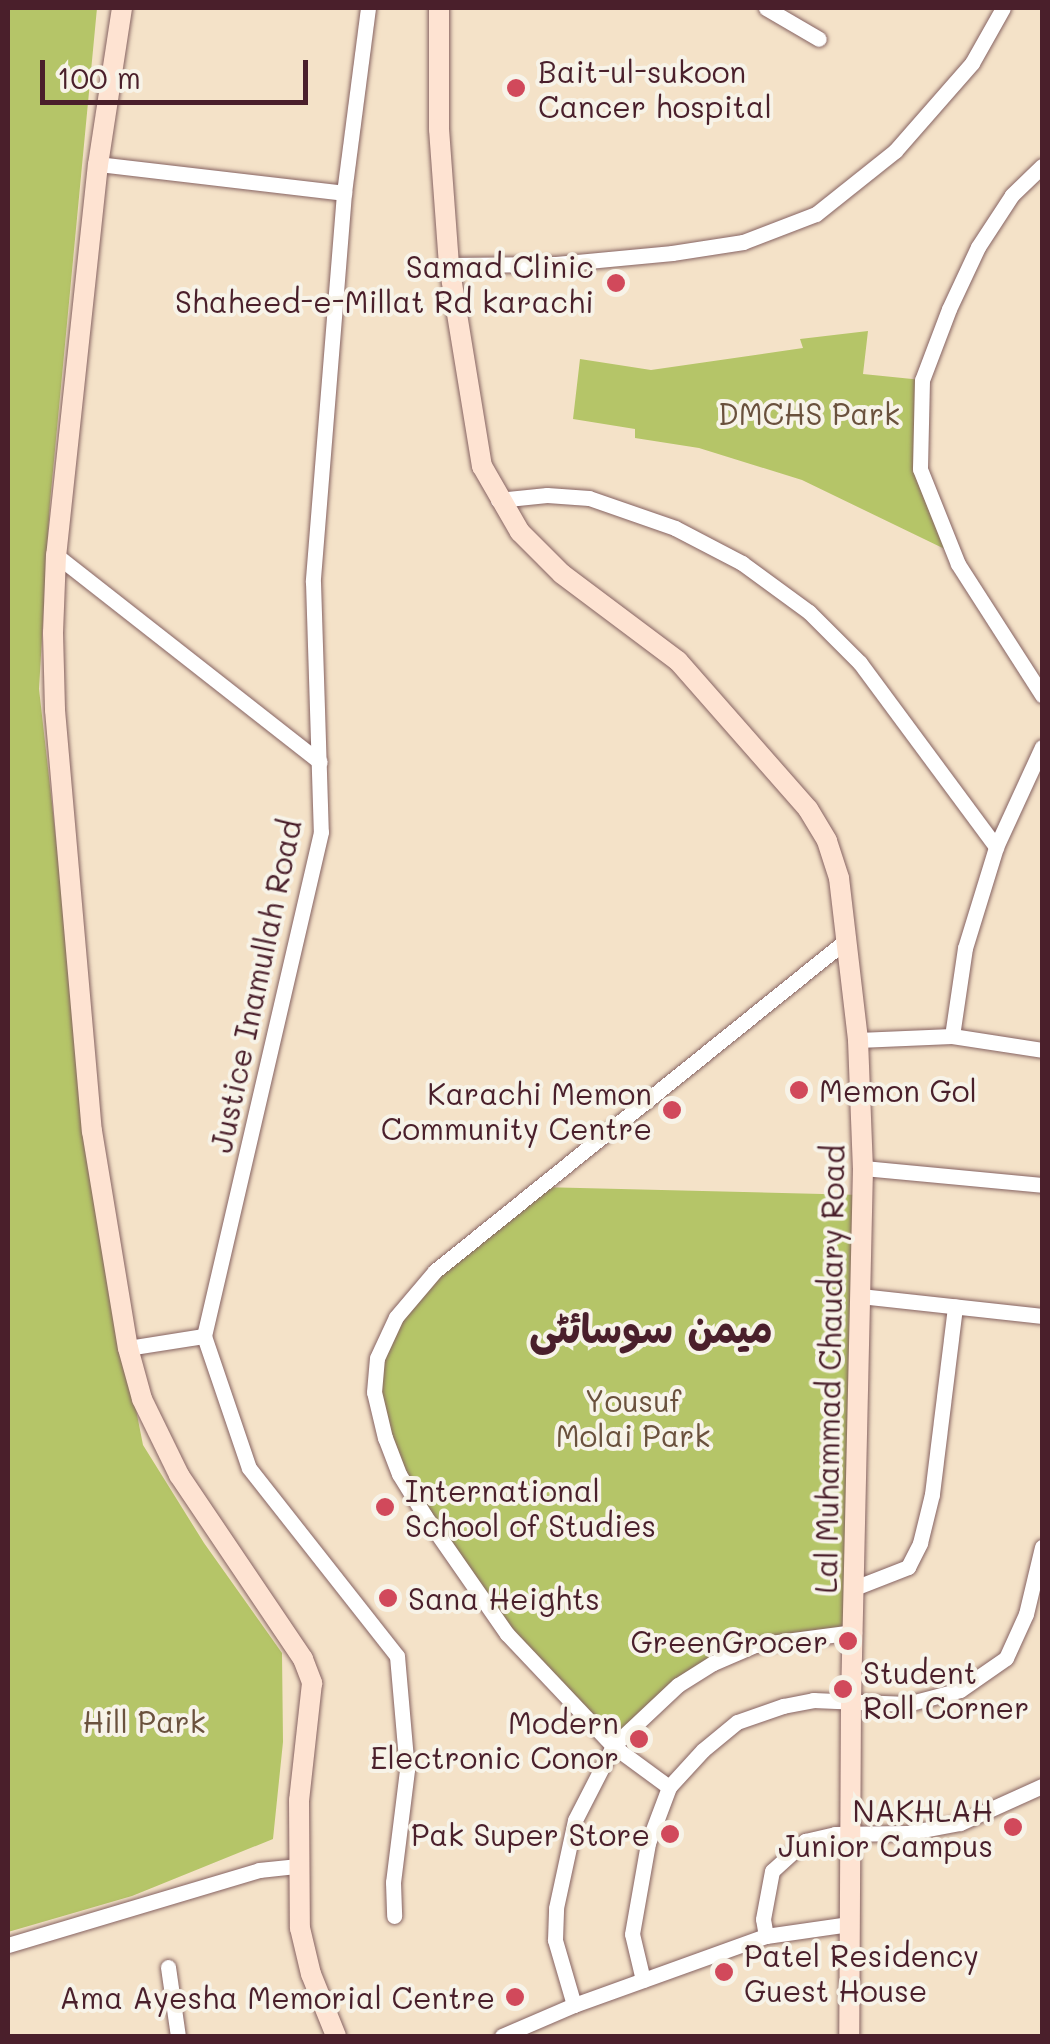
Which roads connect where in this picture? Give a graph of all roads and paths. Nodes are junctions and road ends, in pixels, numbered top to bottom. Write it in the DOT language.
graph roads {
  1 [pos="122,8"];
  2 [pos="368,8"];
  3 [pos="439,8"];
  4 [pos="766,8"];
  5 [pos="1004,8"];
  6 [pos="819,39"];
  7 [pos="98,164"];
  8 [pos="1042,166"];
  9 [pos="344,193"];
  10 [pos="449,266"];
  11 [pos="498,500"];
  12 [pos="56,555"];
  13 [pos="1042,694"];
  14 [pos="1042,748"];
  15 [pos="320,762"];
  16 [pos="996,847"];
  17 [pos="844,942"];
  18 [pos="952,1036"];
  19 [pos="858,1040"];
  20 [pos="1042,1050"];
  21 [pos="864,1168"];
  22 [pos="1042,1186"];
  23 [pos="862,1296"];
  24 [pos="955,1306"];
  25 [pos="1042,1316"];
  26 [pos="204,1336"];
  27 [pos="128,1348"];
  28 [pos="1042,1547"];
  29 [pos="856,1587"];
  30 [pos="854,1632"];
  31 [pos="851,1701"];
  32 [pos="613,1746"];
  33 [pos="669,1786"];
  34 [pos="1042,1786"];
  35 [pos="850,1833"];
  36 [pos="296,1866"];
  37 [pos="394,1916"];
  38 [pos="849,1924"];
  39 [pos="766,1936"];
  40 [pos="8,1945"];
  41 [pos="168,1967"];
  42 [pos="643,1980"];
  43 [pos="574,2005"];
  44 [pos="178,2036"];
  45 [pos="336,2036"];
  46 [pos="502,2036"];
  47 [pos="849,2036"];
  1 -- 7 [label="street"];
  2 -- 9 [label="street, Justice Inamullah Road"];
  3 -- 10 [label="street, Lal Muhammad Chaudary Road"];
  4 -- 6 [label="street"];
  5 -- 10 [label="street"];
  7 -- 9 [label="street"];
  7 -- 12 [label="street"];
  8 -- 13 [label="street"];
  9 -- 15 [label="street, Justice Inamullah Road"];
  10 -- 11 [label="street, Lal Muhammad Chaudary Road"];
  11 -- 16 [label="street"];
  11 -- 17 [label="street, Lal Muhammad Chaudary Road"];
  12 -- 15 [label="street"];
  12 -- 27 [label="street"];
  14 -- 16 [label="street"];
  15 -- 26 [label="street, Justice Inamullah Road"];
  16 -- 18 [label="street"];
  17 -- 19 [label="street, Lal Muhammad Chaudary Road"];
  17 -- 32 [label="street"];
  18 -- 19 [label="street"];
  18 -- 20 [label="street"];
  19 -- 21 [label="street, Lal Muhammad Chaudary Road"];
  21 -- 22 [label="street"];
  21 -- 23 [label="street, Lal Muhammad Chaudary Road"];
  23 -- 24 [label="street"];
  23 -- 29 [label="street, Lal Muhammad Chaudary Road"];
  24 -- 25 [label="street"];
  24 -- 29 [label="street"];
  26 -- 27 [label="street"];
  26 -- 37 [label="street"];
  27 -- 36 [label="street"];
  28 -- 31 [label="street"];
  29 -- 30 [label="street, Lal Muhammad Chaudary Road"];
  30 -- 31 [label="street, Lal Muhammad Chaudary Road"];
  30 -- 32 [label="street"];
  31 -- 33 [label="street"];
  31 -- 35 [label="street, Lal Muhammad Chaudary Road"];
  32 -- 33 [label="street"];
  32 -- 43 [label="street"];
  33 -- 42 [label="street"];
  34 -- 35 [label="street"];
  35 -- 38 [label="street, Lal Muhammad Chaudary Road"];
  35 -- 39 [label="street"];
  36 -- 40 [label="street"];
  36 -- 45 [label="street"];
  38 -- 39 [label="street"];
  38 -- 47 [label="street, Lal Muhammad Chaudary Road"];
  39 -- 42 [label="street"];
  41 -- 44 [label="street"];
  42 -- 43 [label="street"];
  43 -- 46 [label="street"];
}
